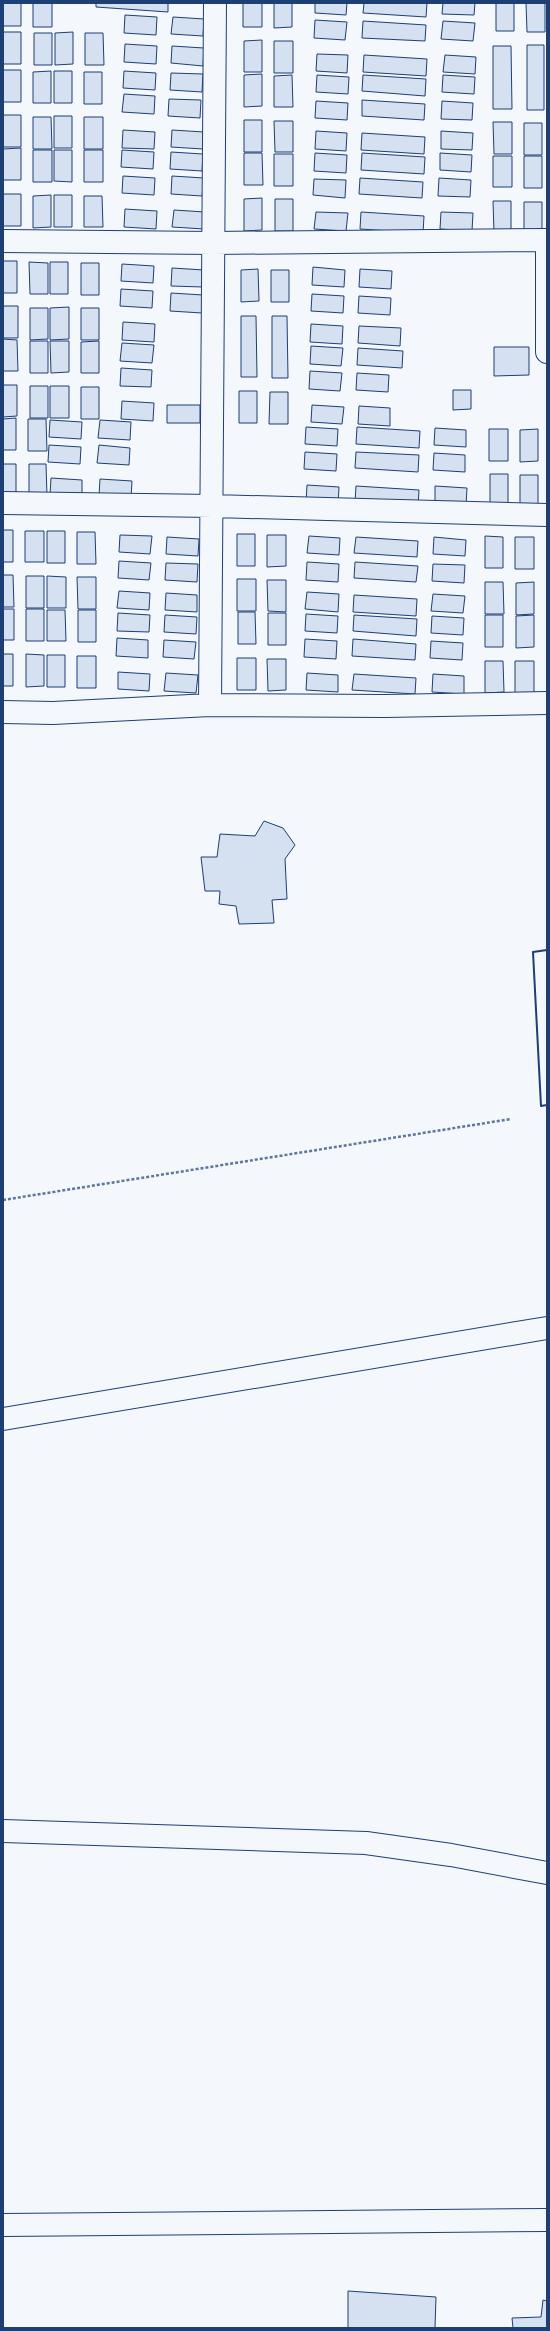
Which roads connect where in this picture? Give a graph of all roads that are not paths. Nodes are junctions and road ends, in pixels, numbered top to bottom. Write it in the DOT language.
graph roads {
  1 [pos="215,3"];
  2 [pos="547,240"];
  3 [pos="3,241"];
  4 [pos="214,243"];
  5 [pos="547,352"];
  6 [pos="3,503"];
  7 [pos="213,506"];
  8 [pos="547,515"];
  9 [pos="547,703"];
  10 [pos="210,705"];
  11 [pos="3,712"];
  12 [pos="547,1328"];
  13 [pos="3,1419"];
  14 [pos="3,1831"];
  15 [pos="547,1873"];
  16 [pos="547,2220"];
  17 [pos="3,2225"];
  1 -- 4 [label="street"];
  2 -- 4 [label="street"];
  2 -- 5 [label="street"];
  3 -- 4 [label="street"];
  4 -- 7 [label="street"];
  6 -- 7 [label="street"];
  7 -- 8 [label="street"];
  7 -- 10 [label="street"];
  9 -- 10 [label="street"];
  10 -- 11 [label="street"];
  12 -- 13 [label="street"];
  14 -- 15 [label="street"];
  16 -- 17 [label="street"];
}
